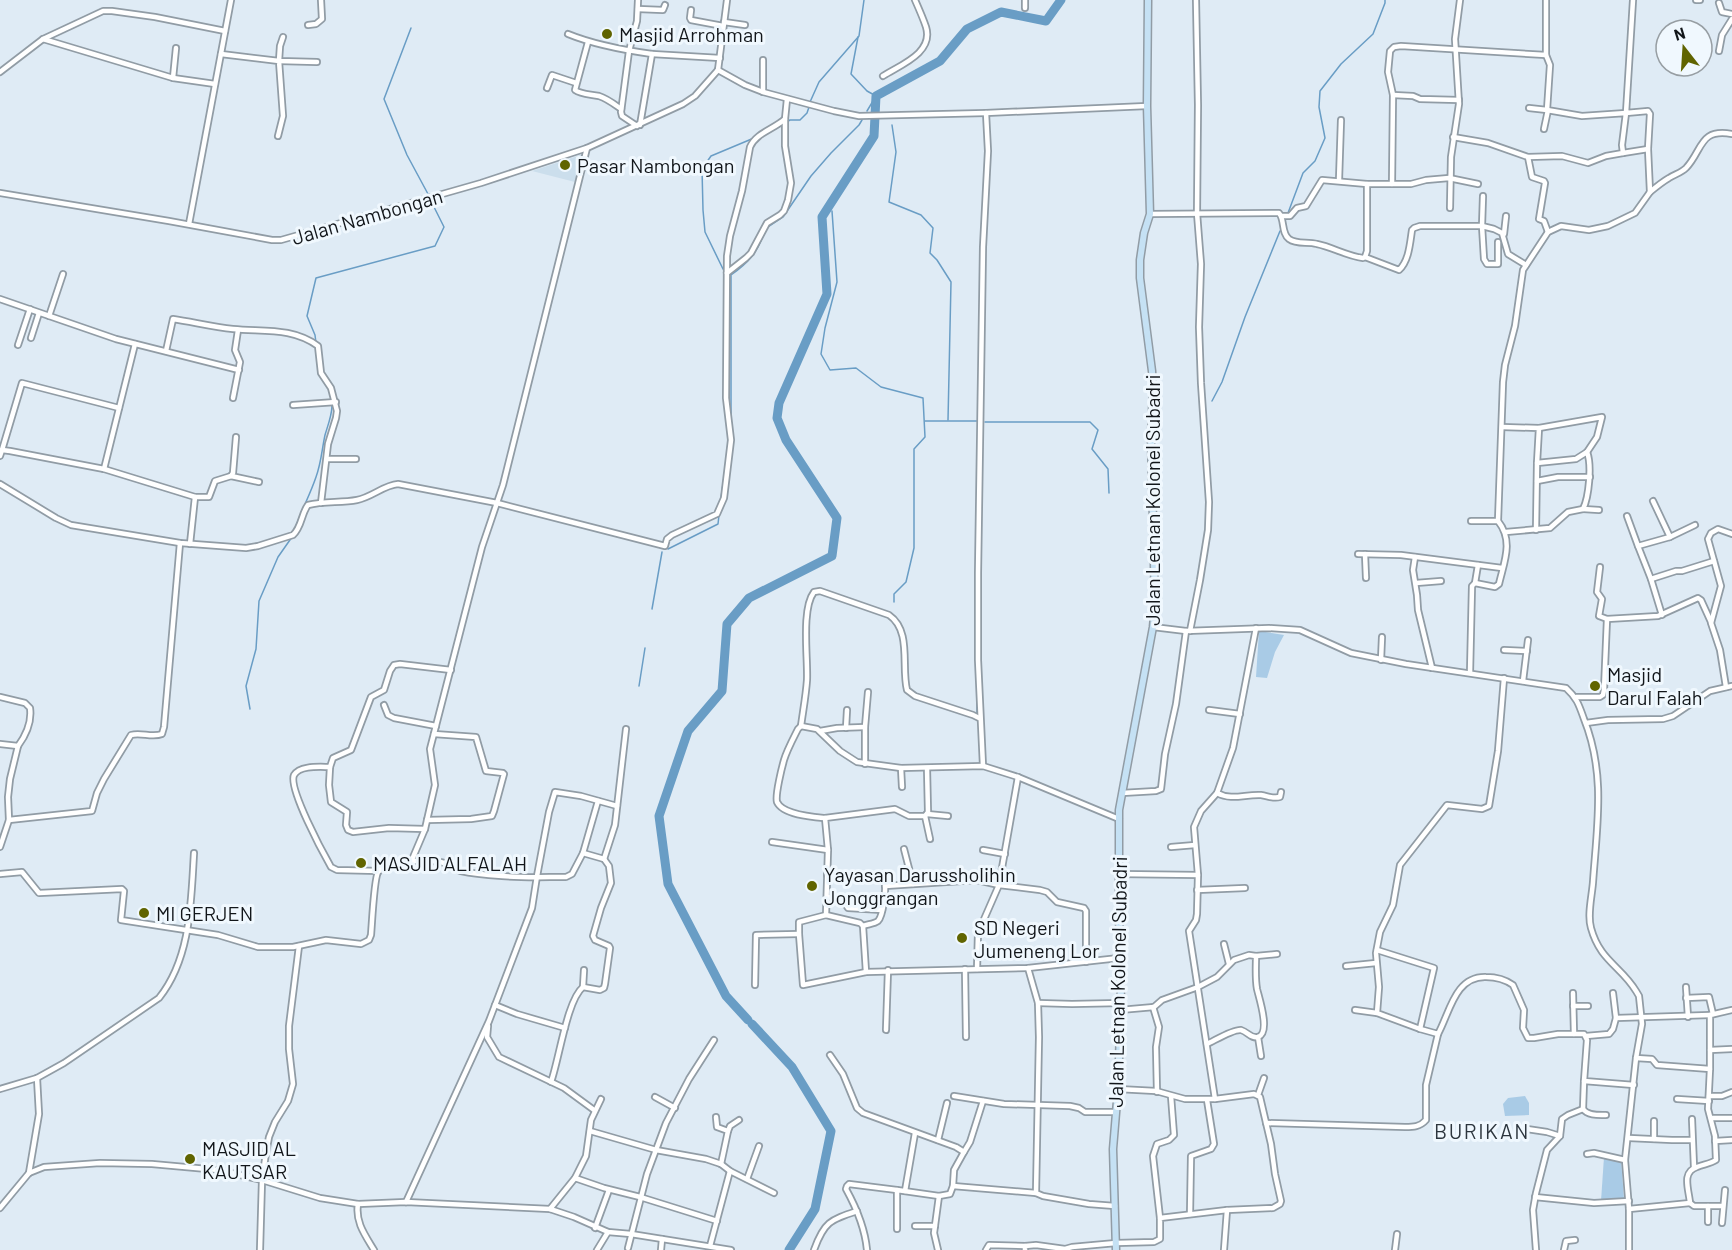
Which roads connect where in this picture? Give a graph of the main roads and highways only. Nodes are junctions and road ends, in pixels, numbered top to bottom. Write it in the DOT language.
graph roads {
  1 [pos="1148,0"];
  2 [pos="1116,1247"];
  1 -- 2 [label="main road, Jalan Letnan Kolonel Subadri"];
}
